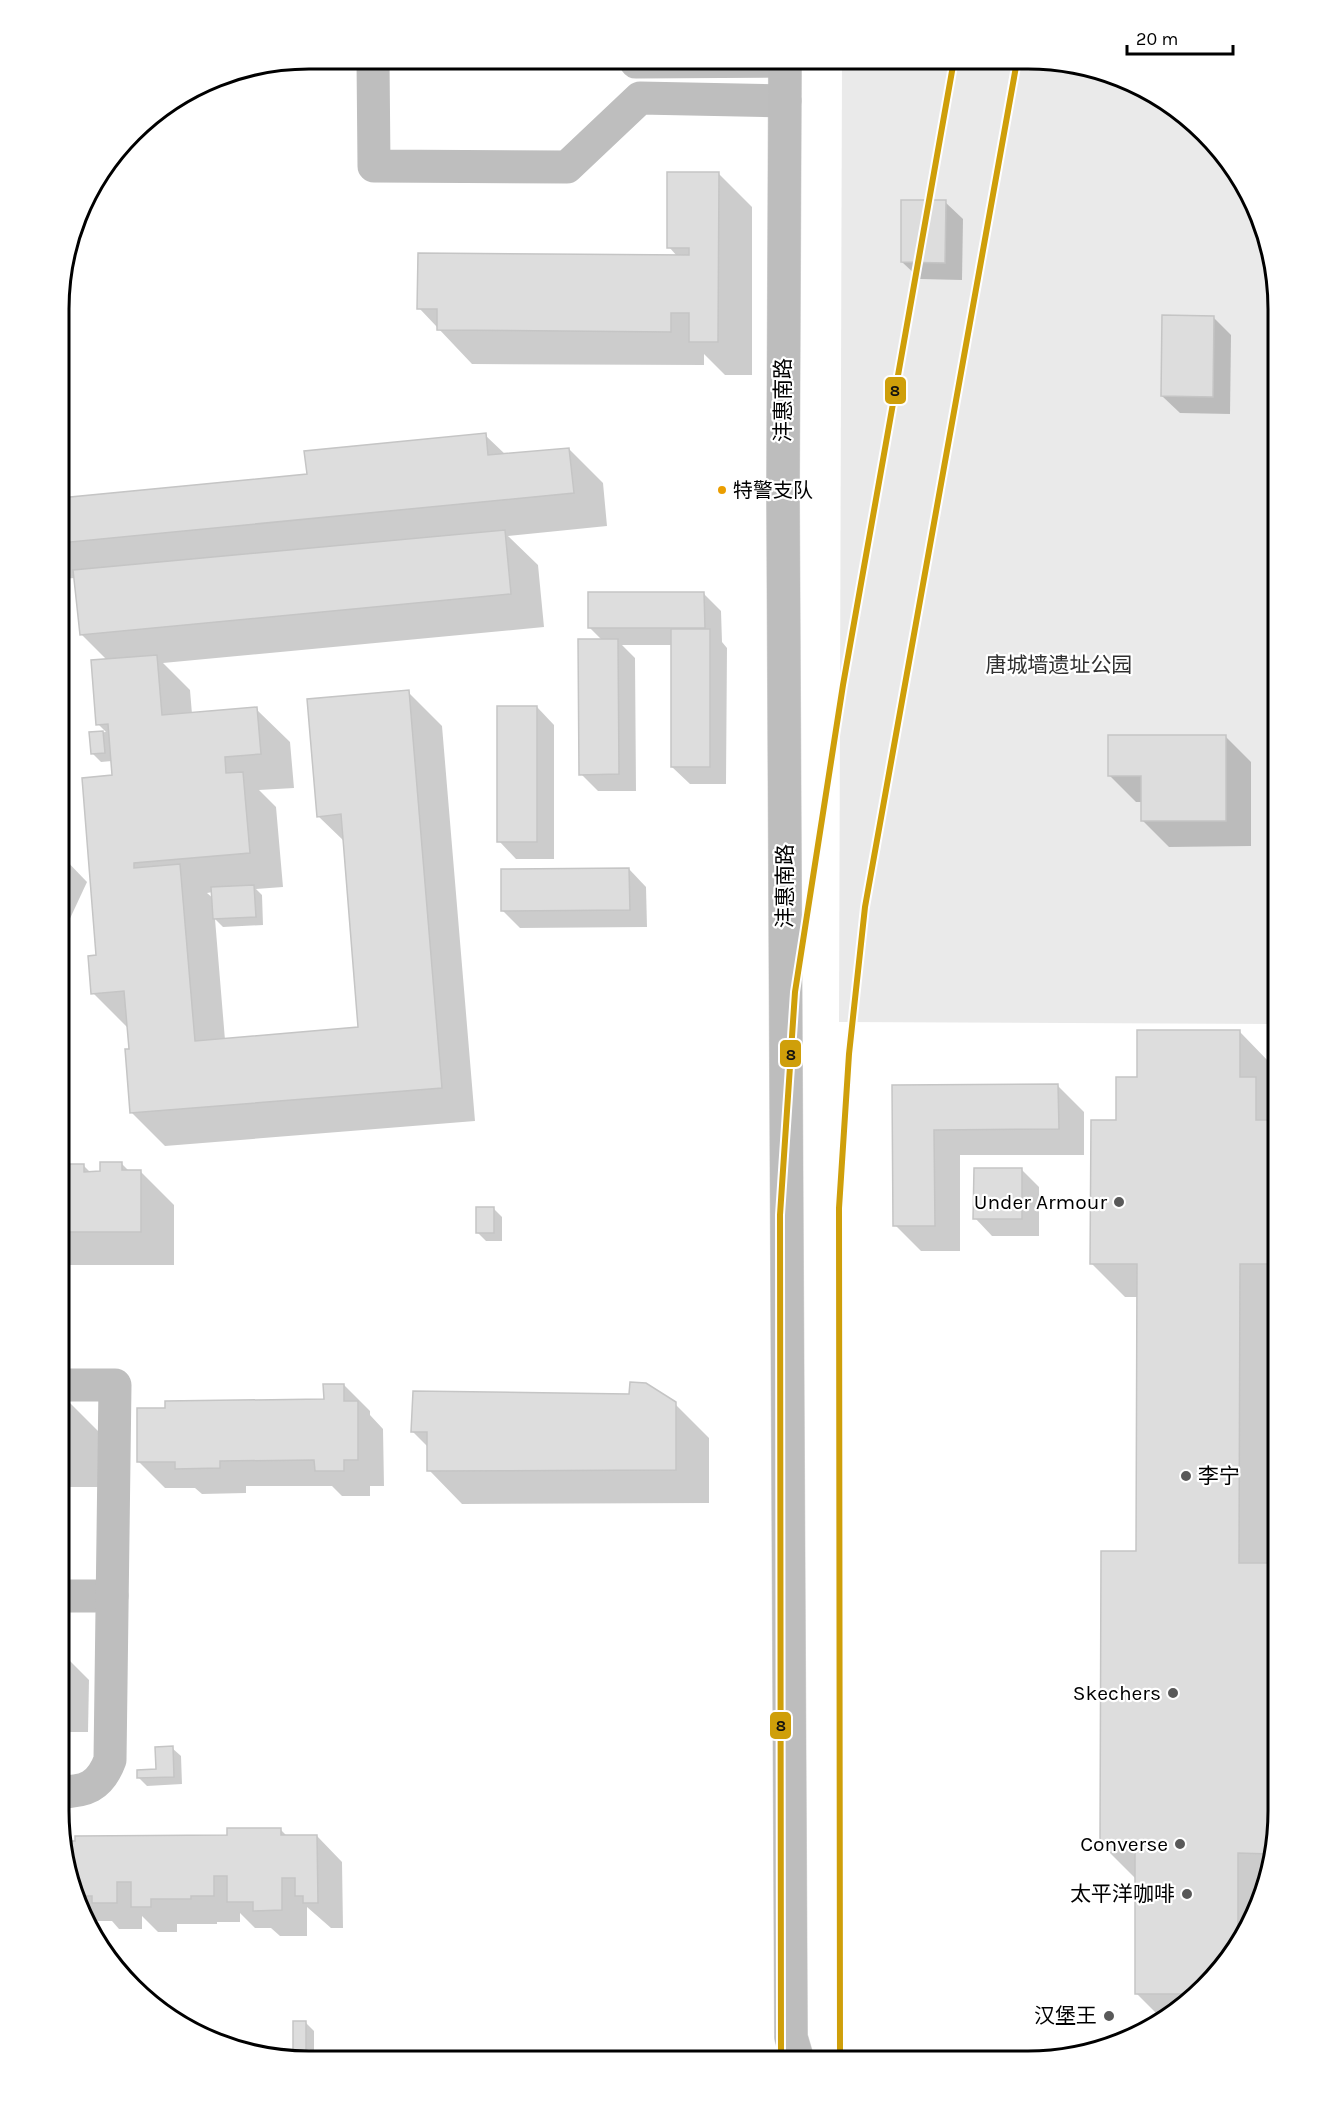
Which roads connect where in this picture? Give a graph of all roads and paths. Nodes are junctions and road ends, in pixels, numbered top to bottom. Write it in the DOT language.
graph roads {
  1 [pos="372,69"];
  2 [pos="785,69"];
  3 [pos="785,101"];
  4 [pos="69,1385"];
  5 [pos="69,1596"];
  6 [pos="112,1596"];
  7 [pos="69,1791"];
  8 [pos="795,2051"];
  1 -- 3 [label="street"];
  2 -- 3 [label="main road, 沣惠南路"];
  3 -- 8 [label="main road, 沣惠南路"];
  4 -- 6 [label="street"];
  5 -- 6 [label="street"];
  6 -- 7 [label="street"];
}
